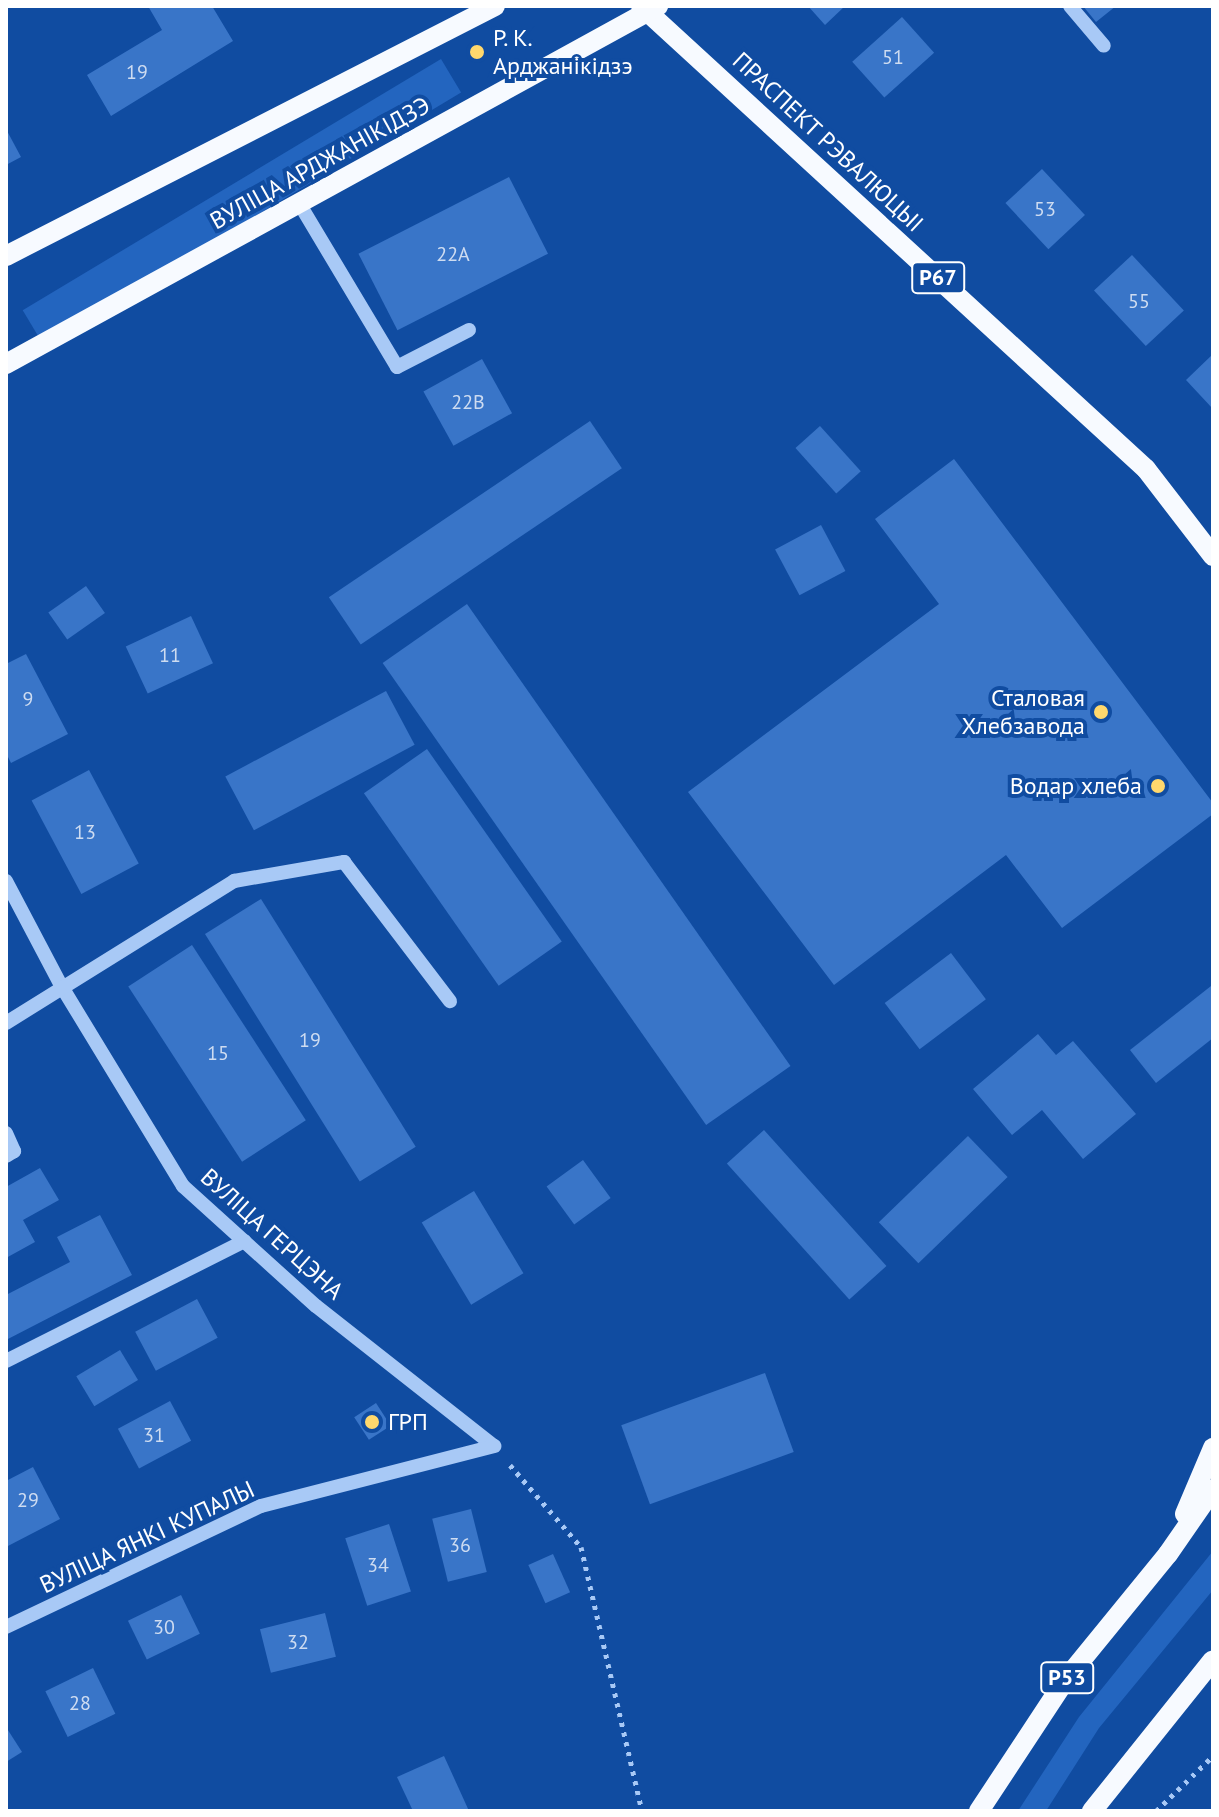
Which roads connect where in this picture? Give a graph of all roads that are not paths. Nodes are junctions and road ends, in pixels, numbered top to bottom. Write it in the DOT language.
graph roads {
  1 [pos="495,6"];
  2 [pos="1070,6"];
  3 [pos="649,8"];
  4 [pos="1104,46"];
  5 [pos="299,203"];
  6 [pos="6,256"];
  7 [pos="469,330"];
  8 [pos="6,364"];
  9 [pos="1213,556"];
  10 [pos="6,881"];
  11 [pos="62,987"];
  12 [pos="450,1001"];
  13 [pos="6,1023"];
  14 [pos="6,1133"];
  15 [pos="6,1156"];
  16 [pos="245,1241"];
  17 [pos="6,1361"];
  18 [pos="494,1446"];
  19 [pos="1213,1448"];
  20 [pos="1213,1489"];
  21 [pos="1168,1554"];
  22 [pos="6,1627"];
  23 [pos="1211,1664"];
  24 [pos="979,1811"];
  25 [pos="1092,1811"];
  1 -- 6 [label="main road"];
  2 -- 4 [label="street"];
  3 -- 5 [label="main road, ВУЛІЦА АРДЖАНІКІДЗЭ"];
  3 -- 9 [label="main road, ПРАСПЕКТ РЭВАЛЮЦЫІ / Р67"];
  5 -- 7 [label="street"];
  5 -- 8 [label="main road, ВУЛІЦА АРДЖАНІКІДЗЭ"];
  10 -- 11 [label="street, ВУЛІЦА ГЕРЦЭНА"];
  11 -- 12 [label="street"];
  11 -- 13 [label="street"];
  11 -- 16 [label="street, ВУЛІЦА ГЕРЦЭНА"];
  14 -- 15 [label="street"];
  16 -- 17 [label="street"];
  16 -- 18 [label="street, ВУЛІЦА ГЕРЦЭНА"];
  18 -- 22 [label="street, ВУЛІЦА ЯНКІ КУПАЛЫ"];
  19 -- 21 [label="main road"];
  20 -- 21 [label="main road, Р53"];
  21 -- 24 [label="main road, Р53"];
  23 -- 25 [label="main road"];
}
